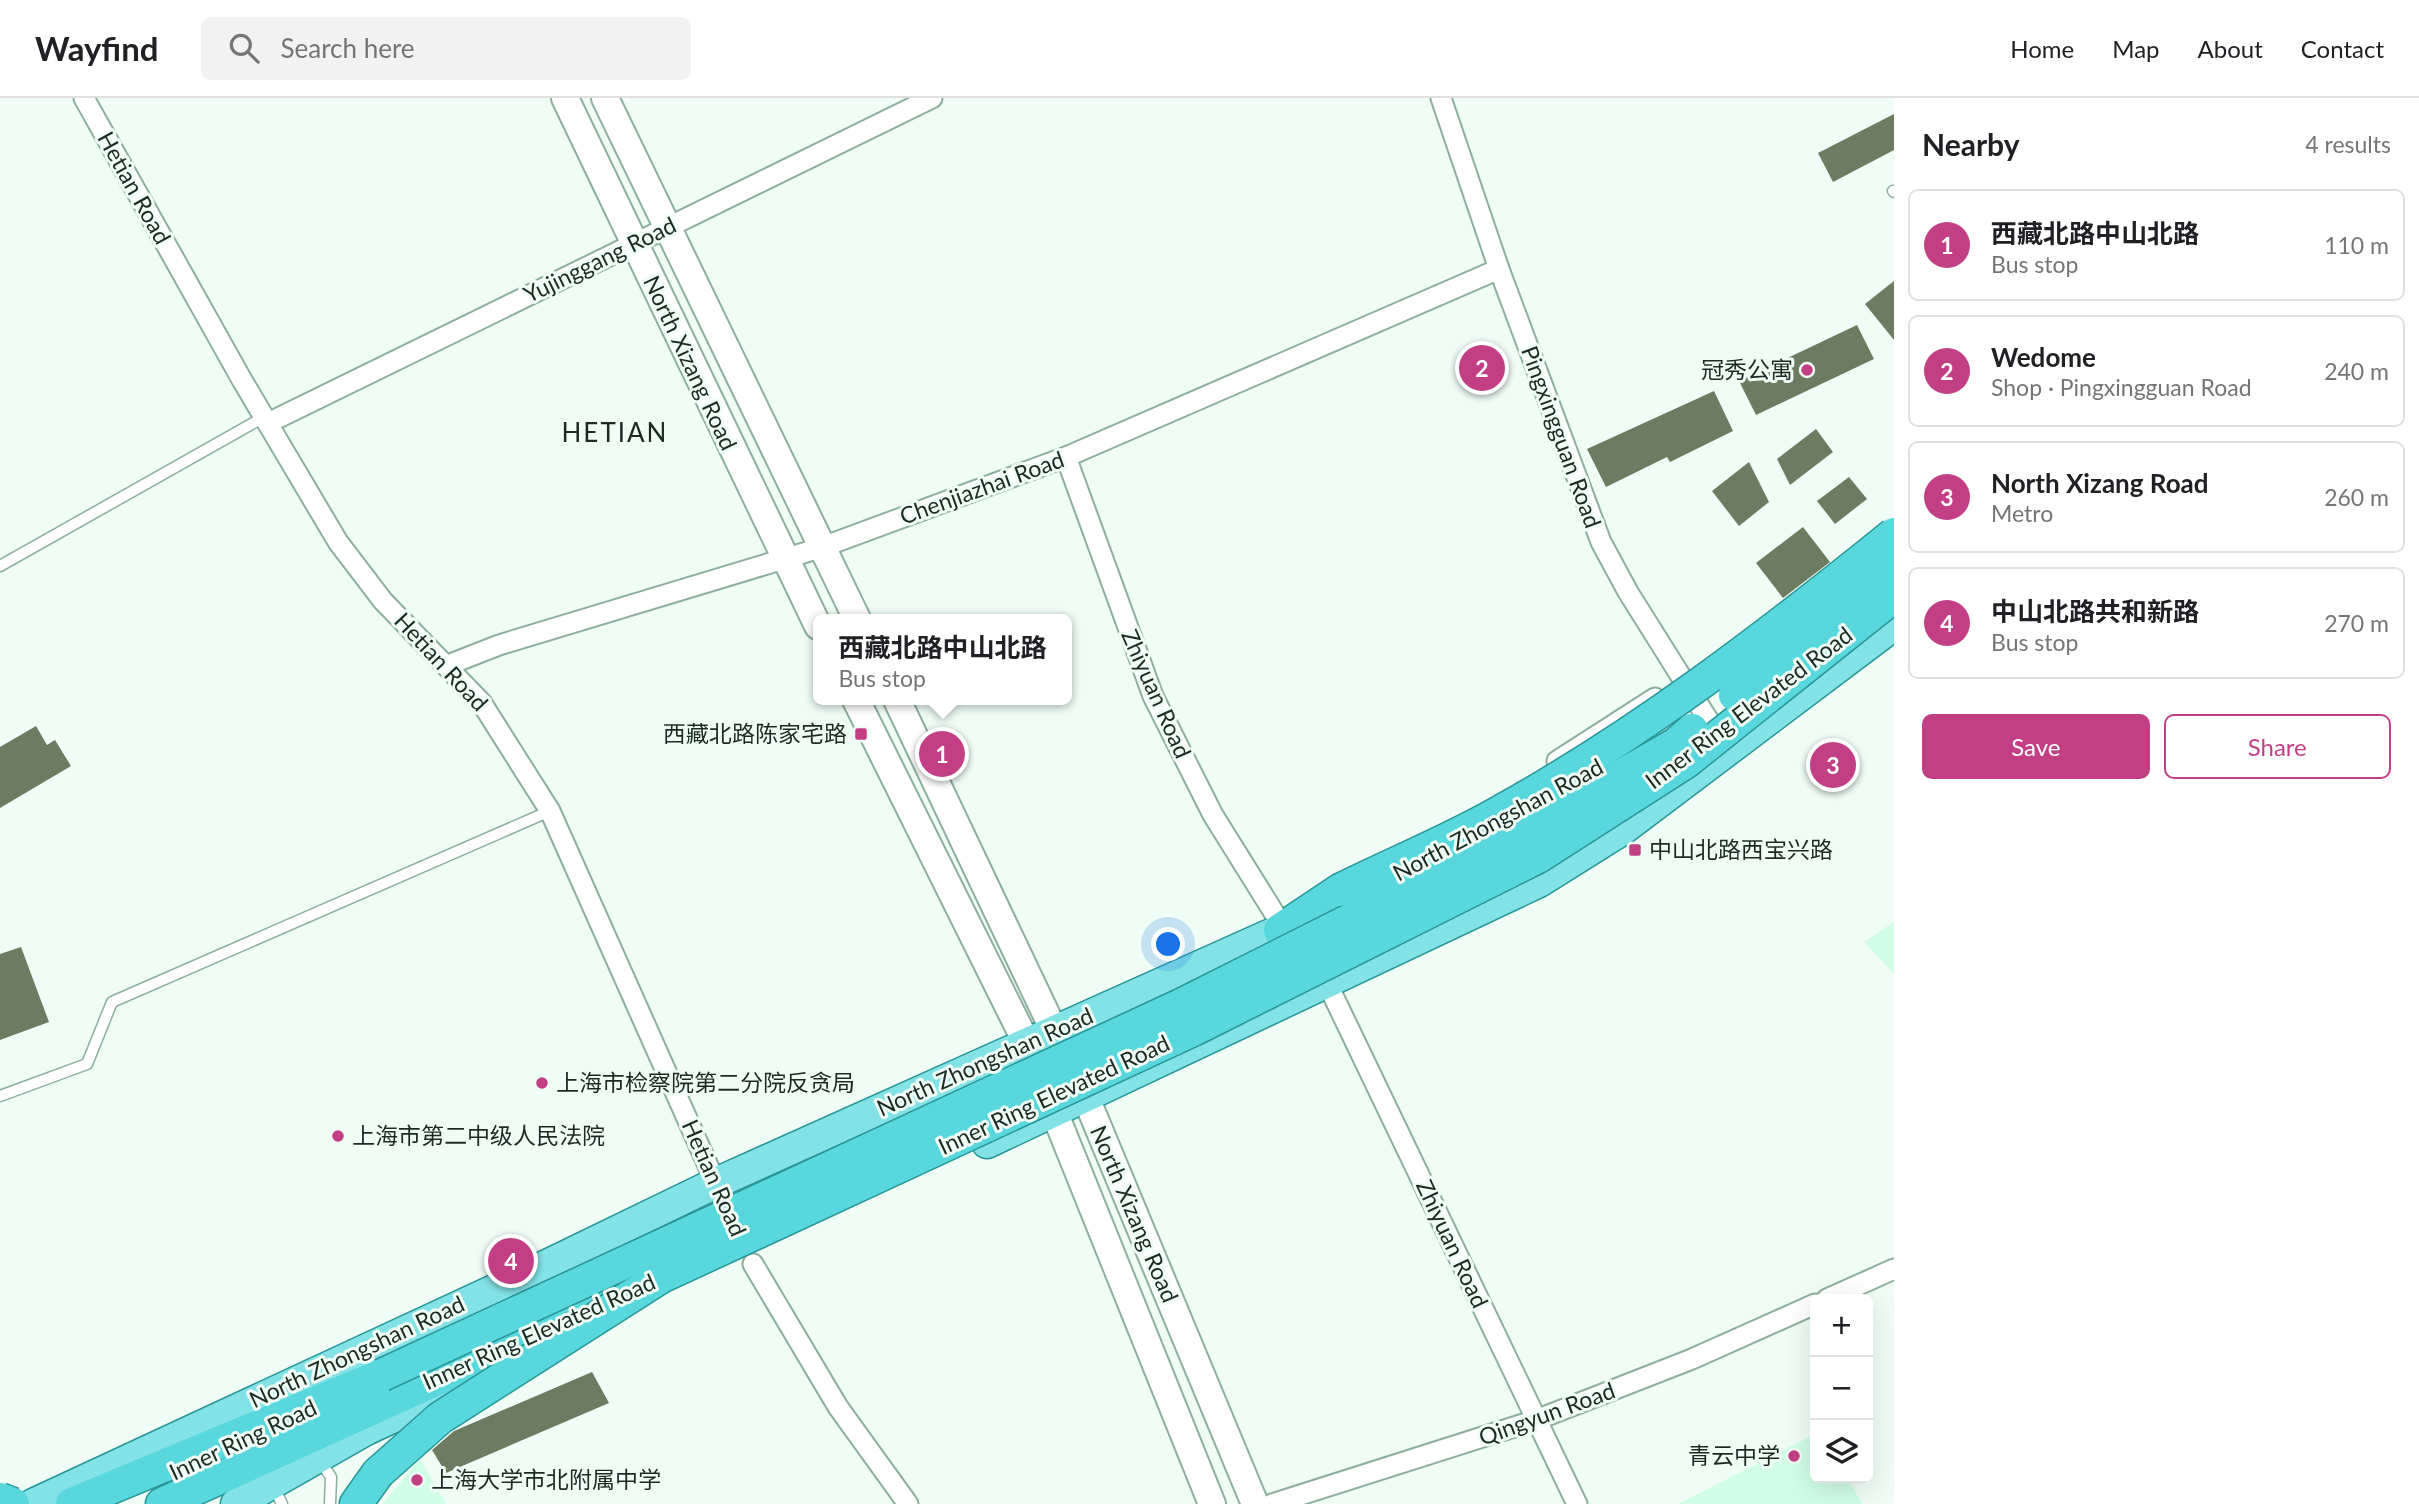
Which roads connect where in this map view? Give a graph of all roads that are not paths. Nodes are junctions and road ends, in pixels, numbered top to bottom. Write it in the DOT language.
graph roads {
  1 [pos="84,98"];
  2 [pos="565,98"];
  3 [pos="604,98"];
  4 [pos="932,98"];
  5 [pos="1441,98"];
  6 [pos="666,229"];
  7 [pos="633,242"];
  8 [pos="1499,269"];
  9 [pos="266,420"];
  10 [pos="1066,457"];
  11 [pos="1894,534"];
  12 [pos="1894,545"];
  13 [pos="820,548"];
  14 [pos="783,560"];
  15 [pos="0,566"];
  16 [pos="1894,566"];
  17 [pos="1894,596"];
  18 [pos="853,614"];
  19 [pos="813,617"];
  20 [pos="1894,625"];
  21 [pos="448,665"];
  22 [pos="1691,693"];
  23 [pos="859,705"];
  24 [pos="899,705"];
  25 [pos="1728,753"];
  26 [pos="550,811"];
  27 [pos="1278,923"];
  28 [pos="1328,983"];
  29 [pos="1039,1037"];
  30 [pos="0,1096"];
  31 [pos="1086,1098"];
  32 [pos="1054,1112"];
  33 [pos="716,1183"];
  34 [pos="750,1259"];
  35 [pos="1894,1269"];
  36 [pos="661,1277"];
  37 [pos="1838,1294"];
  38 [pos="1810,1306"];
  39 [pos="448,1309"];
  40 [pos="382,1375"];
  41 [pos="1536,1420"];
  42 [pos="318,1457"];
  43 [pos="277,1494"];
  44 [pos="0,1500"];
  45 [pos="13,1504"];
  46 [pos="33,1504"];
  47 [pos="72,1504"];
  48 [pos="104,1504"];
  49 [pos="162,1504"];
  50 [pos="236,1504"];
  51 [pos="330,1504"];
  52 [pos="356,1504"];
  53 [pos="908,1504"];
  54 [pos="1212,1504"];
  55 [pos="1255,1504"];
  56 [pos="1272,1504"];
  57 [pos="1577,1504"];
  1 -- 9 [label="street, Hetian Road"];
  2 -- 7 [label="main road, North Xizang Road"];
  3 -- 6 [label="main road, North Xizang Road"];
  4 -- 6 [label="street, Yujinggang Road"];
  5 -- 8 [label="street, Pingxingguan Road"];
  6 -- 7 [label="street, Yujinggang Road"];
  6 -- 13 [label="main road, North Xizang Road"];
  7 -- 9 [label="street, Yujinggang Road"];
  7 -- 14 [label="main road, North Xizang Road"];
  8 -- 10 [label="street, Chenjiazhai Road"];
  8 -- 22 [label="street, Pingxingguan Road"];
  9 -- 15 [label="lane"];
  9 -- 21 [label="street, Hetian Road"];
  10 -- 13 [label="street, Chenjiazhai Road"];
  10 -- 27 [label="street, Zhiyuan Road"];
  11 -- 27 [label="highway, bridge"];
  12 -- 22 [label="main road, North Zhongshan Road"];
  13 -- 14 [label="street, Chenjiazhai Road"];
  13 -- 18 [label="main road, North Xizang Road"];
  14 -- 19 [label="main road, North Xizang Road"];
  14 -- 21 [label="street, Chenjiazhai Road"];
  16 -- 40 [label="highway, Inner Ring Elevated Road, bridge"];
  17 -- 36 [label="highway, Inner Ring Elevated Road, bridge"];
  20 -- 25 [label="main road"];
  21 -- 26 [label="street, Hetian Road"];
  22 -- 25 [label="street, Pingxingguan Road"];
  22 -- 27 [label="main road, North Zhongshan Road"];
  23 -- 29 [label="main road, North Xizang Road"];
  24 -- 29 [label="main road, North Xizang Road"];
  25 -- 28 [label="main road"];
  26 -- 30 [label="lane"];
  26 -- 33 [label="street, Hetian Road"];
  27 -- 29 [label="main road, North Zhongshan Road"];
  28 -- 31 [label="main road"];
  28 -- 41 [label="street, Zhiyuan Road"];
  29 -- 31 [label="main road, North Xizang Road"];
  29 -- 32 [label="main road, North Xizang Road"];
  29 -- 33 [label="main road, North Zhongshan Road"];
  31 -- 32 [label="main road"];
  31 -- 55 [label="main road, North Xizang Road"];
  32 -- 34 [label="main road"];
  32 -- 54 [label="main road, North Xizang Road"];
  33 -- 34 [label="street, Hetian Road"];
  33 -- 39 [label="main road, North Zhongshan Road"];
  34 -- 42 [label="main road"];
  34 -- 53 [label="street, Hetian Road"];
  35 -- 37 [label="street"];
  36 -- 49 [label="highway, Inner Ring Elevated Road, bridge"];
  36 -- 52 [label="highway, bridge"];
  38 -- 41 [label="street, Qingyun Road"];
  39 -- 44 [label="main road"];
  39 -- 46 [label="main road, North Zhongshan Road"];
  40 -- 47 [label="highway"];
  40 -- 48 [label="highway, Inner Ring Road"];
  41 -- 56 [label="street, Qingyun Road"];
  41 -- 57 [label="street, Zhiyuan Road"];
  42 -- 43 [label="main road"];
  42 -- 51 [label="lane"];
  43 -- 50 [label="main road"];
  44 -- 45 [label="highway, bridge"];
}
